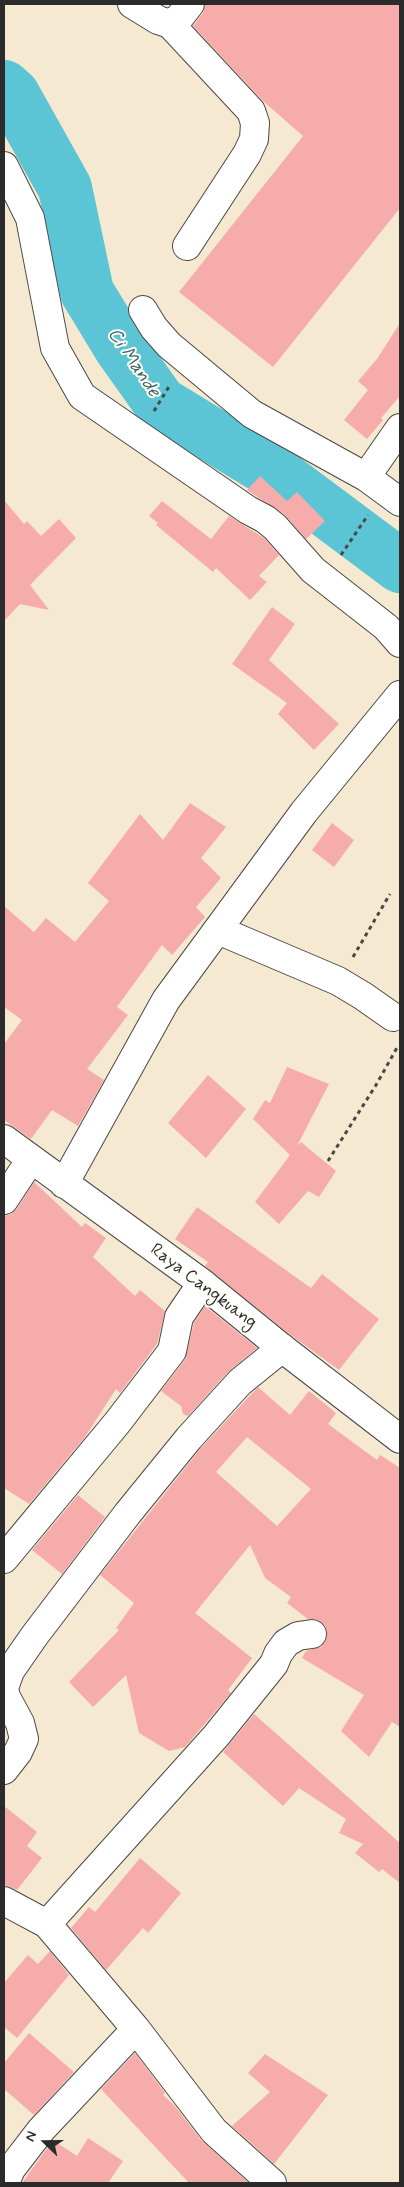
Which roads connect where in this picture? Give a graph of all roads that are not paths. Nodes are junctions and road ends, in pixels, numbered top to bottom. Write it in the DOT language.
graph roads {
  1 [pos="132,4"];
  2 [pos="190,4"];
  3 [pos="170,24"];
  4 [pos="4,166"];
  5 [pos="187,246"];
  6 [pos="143,310"];
  7 [pos="400,428"];
  8 [pos="366,477"];
  9 [pos="400,502"];
  10 [pos="400,643"];
  11 [pos="400,695"];
  12 [pos="218,930"];
  13 [pos="396,1029"];
  14 [pos="4,1139"];
  15 [pos="31,1160"];
  16 [pos="64,1184"];
  17 [pos="4,1200"];
  18 [pos="202,1283"];
  19 [pos="282,1348"];
  20 [pos="400,1439"];
  21 [pos="4,1559"];
  22 [pos="312,1634"];
  23 [pos="4,1688"];
  24 [pos="4,1770"];
  25 [pos="4,1901"];
  26 [pos="48,1924"];
  27 [pos="136,2029"];
  28 [pos="5,2183"];
  29 [pos="272,2183"];
  1 -- 3 [label="street"];
  2 -- 3 [label="street"];
  3 -- 5 [label="street"];
  4 -- 10 [label="street"];
  6 -- 8 [label="street"];
  7 -- 8 [label="street"];
  8 -- 9 [label="street"];
  11 -- 12 [label="street"];
  12 -- 13 [label="street"];
  12 -- 16 [label="street"];
  14 -- 15 [label="street, Raya Cangkuang"];
  15 -- 16 [label="street, Raya Cangkuang"];
  15 -- 17 [label="street"];
  16 -- 18 [label="street, Raya Cangkuang"];
  18 -- 19 [label="street, Raya Cangkuang"];
  18 -- 21 [label="street"];
  19 -- 20 [label="street, Raya Cangkuang"];
  19 -- 23 [label="street"];
  22 -- 26 [label="street"];
  23 -- 24 [label="street"];
  25 -- 26 [label="street"];
  26 -- 27 [label="street"];
  27 -- 28 [label="street"];
  27 -- 29 [label="street"];
}
